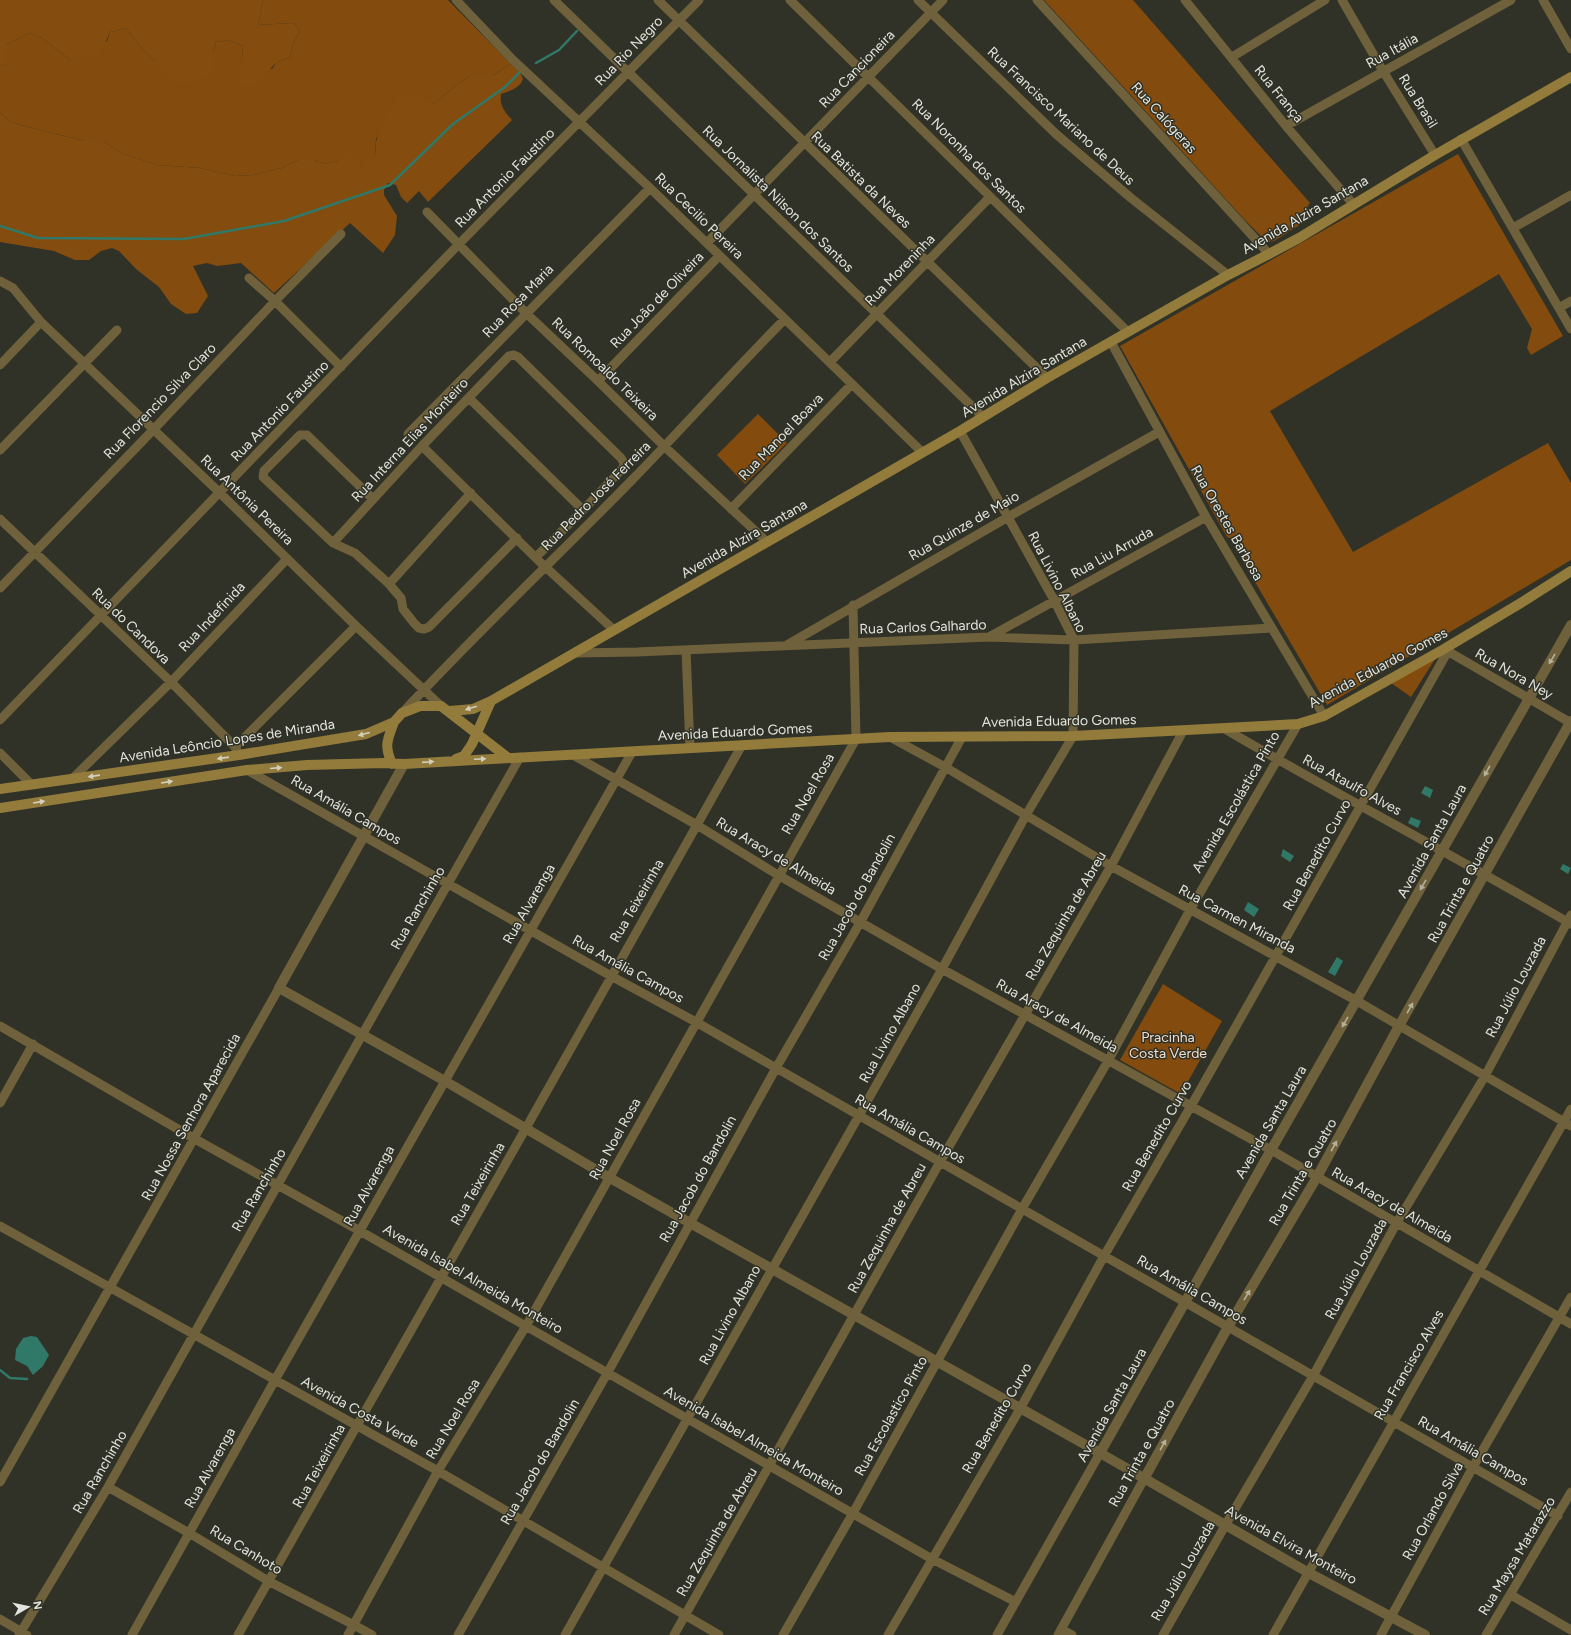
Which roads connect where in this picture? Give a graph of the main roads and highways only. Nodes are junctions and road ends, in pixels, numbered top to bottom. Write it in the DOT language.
graph roads {
  1 [pos="1571,77"];
  2 [pos="1571,571"];
  3 [pos="491,701"];
  4 [pos="450,711"];
  5 [pos="394,722"];
  6 [pos="476,733"];
  7 [pos="507,758"];
  8 [pos="452,760"];
  9 [pos="392,764"];
  10 [pos="0,788"];
  11 [pos="0,808"];
  1 -- 3 [label="main road, Avenida Alzira Santana"];
  2 -- 7 [label="main road, Avenida Eduardo Gomes"];
  3 -- 4 [label="main road, one-way"];
  3 -- 6 [label="main road"];
  4 -- 5 [label="main road, Avenida Leôncio Lopes de Miranda"];
  4 -- 6 [label="main road, Avenida Leôncio Lopes de Miranda"];
  5 -- 9 [label="main road"];
  5 -- 10 [label="main road, Avenida Leôncio Lopes de Miranda, one-way"];
  6 -- 7 [label="main road"];
  6 -- 8 [label="main road"];
  8 -- 7 [label="main road, Avenida Eduardo Gomes, one-way"];
  9 -- 8 [label="main road, one-way"];
  11 -- 9 [label="main road, one-way"];
}
